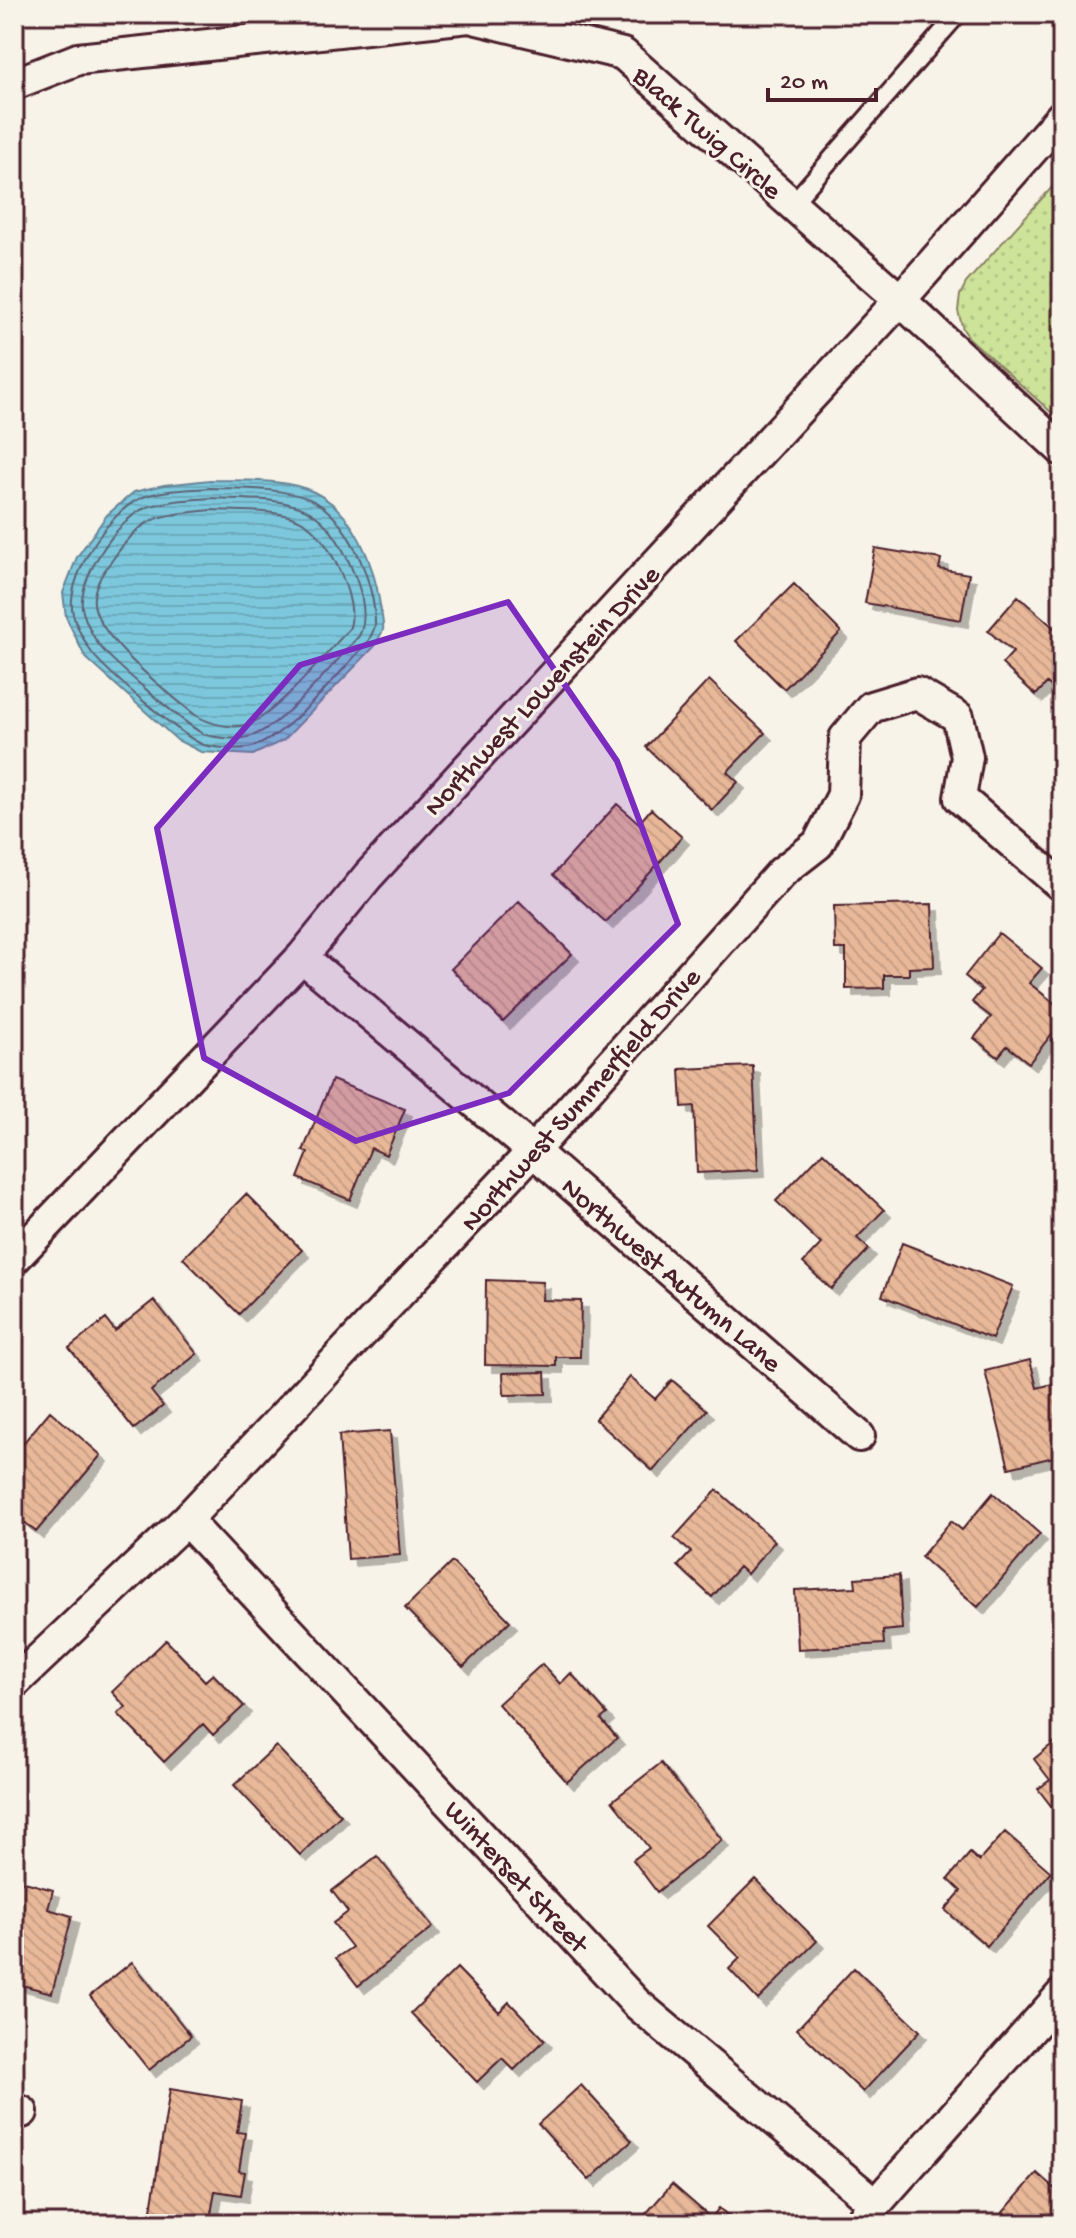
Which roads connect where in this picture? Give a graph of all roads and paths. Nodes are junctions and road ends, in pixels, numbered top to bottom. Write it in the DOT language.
graph roads {
  1 [pos="958,14"];
  2 [pos="344,22"];
  3 [pos="15,78"];
  4 [pos="1062,116"];
  5 [pos="792,204"];
  6 [pos="900,300"];
  7 [pos="1062,450"];
  8 [pos="1062,886"];
  9 [pos="302,957"];
  10 [pos="533,1151"];
  11 [pos="14,1259"];
  12 [pos="859,1436"];
  13 [pos="186,1520"];
  14 [pos="14,1683"];
  15 [pos="1062,1994"];
  16 [pos="866,2214"];
  1 -- 5 [label="lane"];
  2 -- 3 [label="street, Black Twig Circle"];
  2 -- 5 [label="street, Black Twig Circle"];
  4 -- 6 [label="street, Northwest Lowenstein Drive"];
  5 -- 6 [label="street, Black Twig Circle"];
  6 -- 7 [label="street, Black Twig Circle"];
  6 -- 9 [label="street, Northwest Lowenstein Drive"];
  8 -- 10 [label="street, Northwest Summerfield Drive"];
  9 -- 10 [label="street, Northwest Autumn Lane"];
  9 -- 11 [label="street, Northwest Lowenstein Drive"];
  10 -- 12 [label="street, Northwest Autumn Lane"];
  10 -- 13 [label="street, Northwest Summerfield Drive"];
  13 -- 14 [label="street, Northwest Summerfield Drive"];
  13 -- 16 [label="street, Winterset Street"];
  15 -- 16 [label="street"];
}
